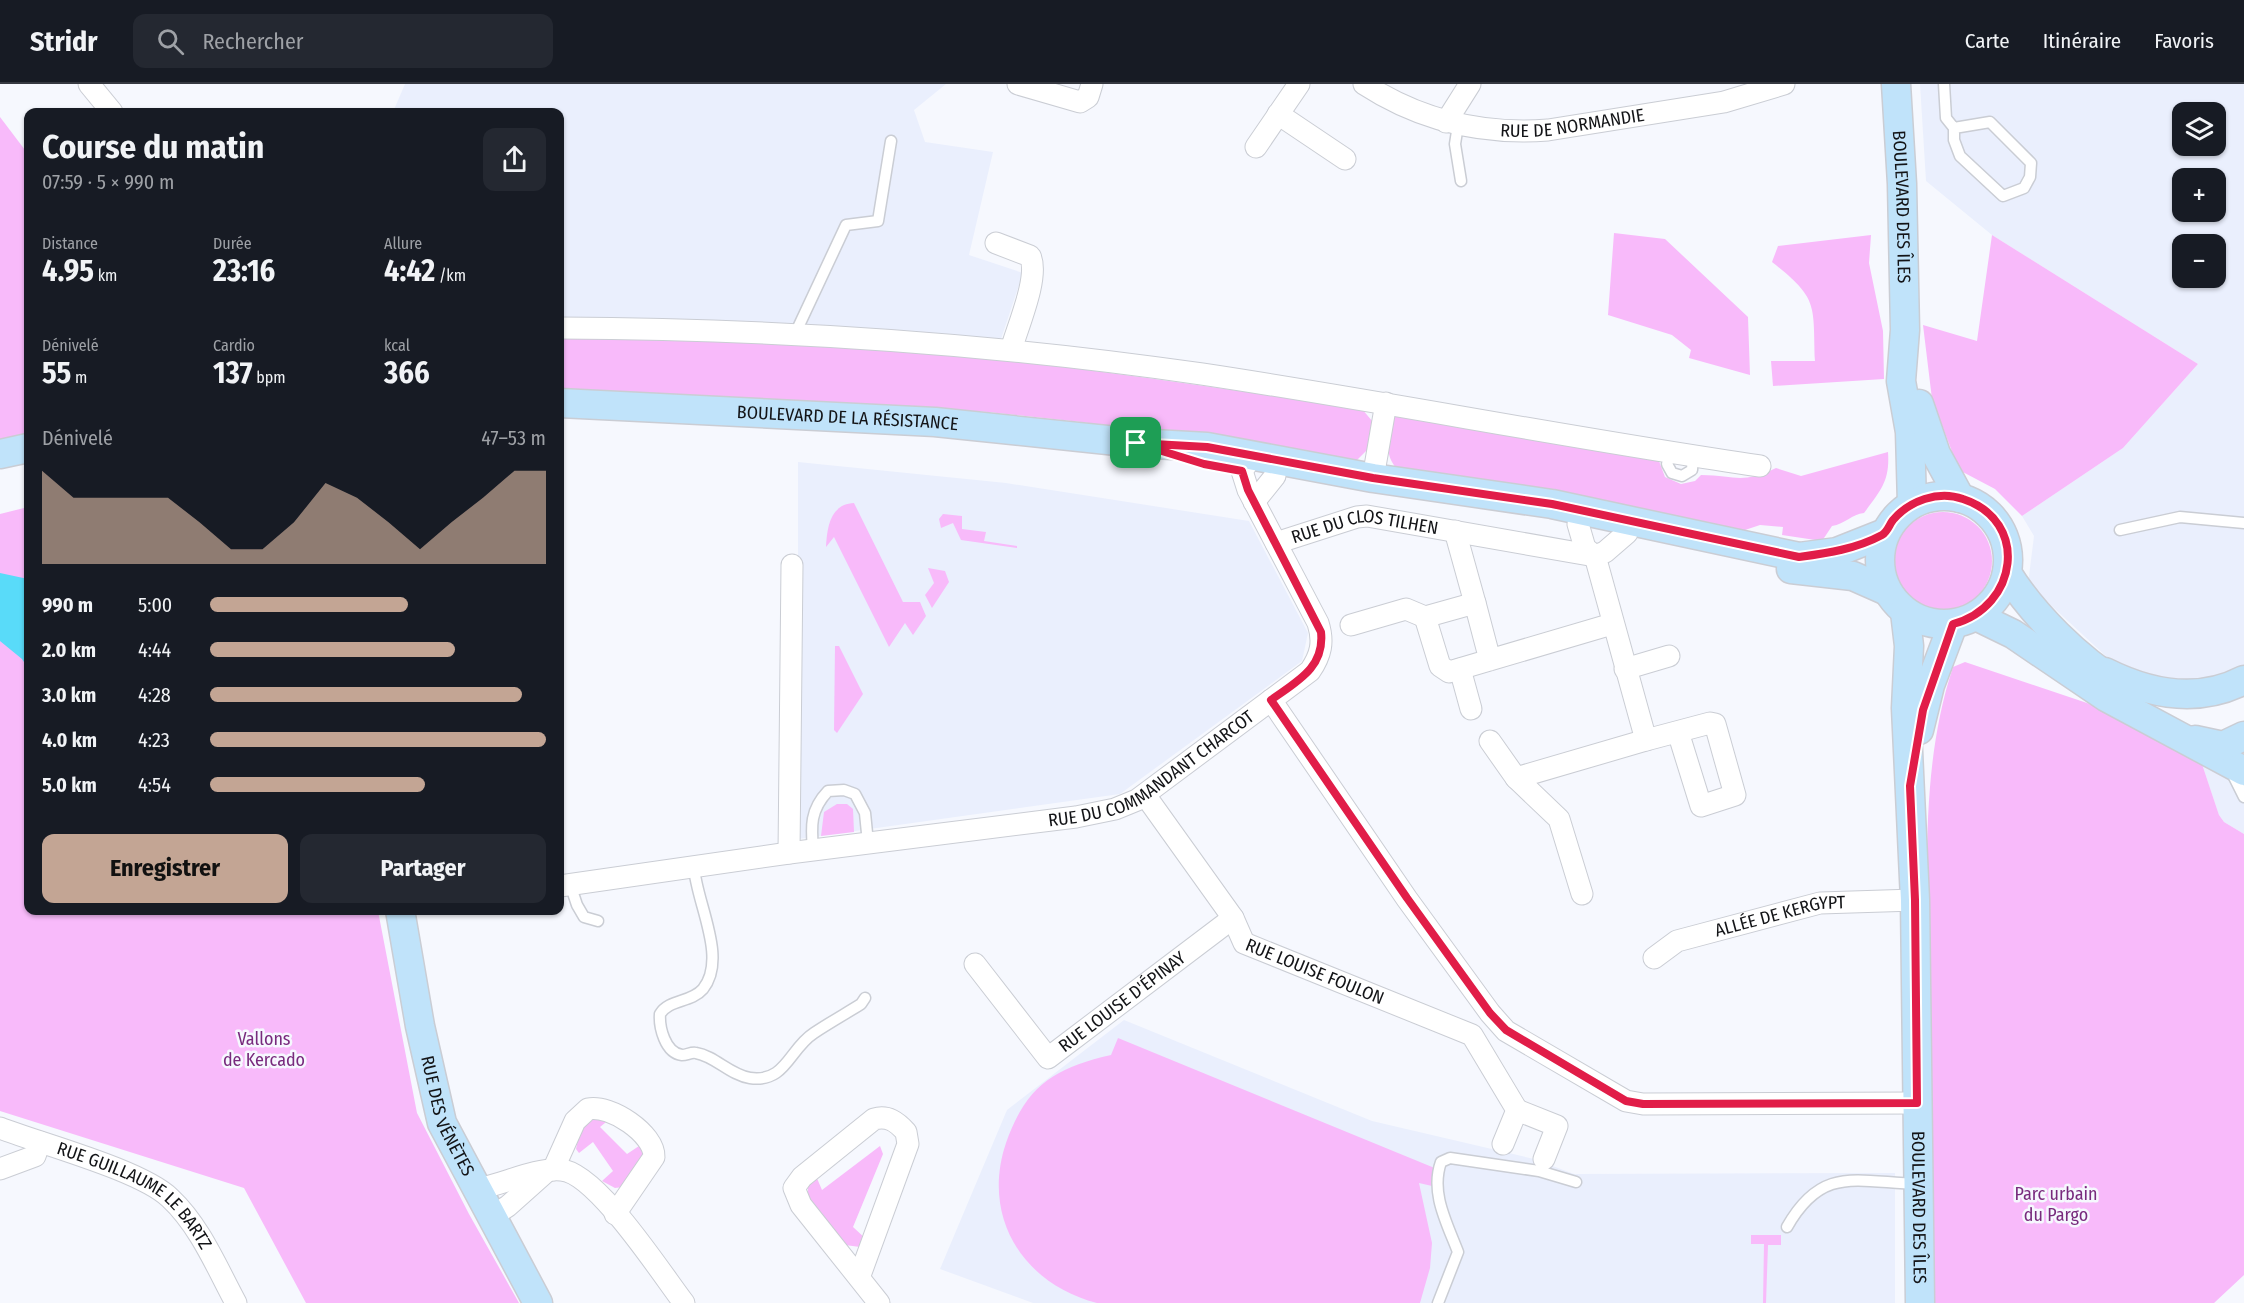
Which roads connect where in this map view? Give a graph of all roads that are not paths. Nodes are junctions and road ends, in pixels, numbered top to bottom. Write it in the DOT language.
graph roads {
  1 [pos="89,84"];
  2 [pos="1018,84"];
  3 [pos="1092,84"];
  4 [pos="1299,84"];
  5 [pos="1364,84"];
  6 [pos="1470,84"];
  7 [pos="1784,84"];
  8 [pos="1896,84"];
  9 [pos="1944,84"];
  10 [pos="1759,89"];
  11 [pos="109,108"];
  12 [pos="1278,114"];
  13 [pos="1452,124"];
  14 [pos="1954,128"];
  15 [pos="891,141"];
  16 [pos="1256,147"];
  17 [pos="1345,159"];
  18 [pos="1461,180"];
  19 [pos="996,243"];
  20 [pos="564,328"];
  21 [pos="1905,330"];
  22 [pos="795,334"];
  23 [pos="1011,350"];
  24 [pos="564,403"];
  25 [pos="1386,403"];
  26 [pos="24,449"];
  27 [pos="0,454"];
  28 [pos="1248,463"];
  29 [pos="1760,466"];
  30 [pos="1275,476"];
  31 [pos="1373,478"];
  32 [pos="1960,498"];
  33 [pos="1254,502"];
  34 [pos="1912,504"];
  35 [pos="2244,523"];
  36 [pos="1578,524"];
  37 [pos="1455,531"];
  38 [pos="2120,531"];
  39 [pos="1627,533"];
  40 [pos="1885,533"];
  41 [pos="1276,543"];
  42 [pos="1595,556"];
  43 [pos="792,565"];
  44 [pos="2007,573"];
  45 [pos="1896,601"];
  46 [pos="1475,603"];
  47 [pos="1425,616"];
  48 [pos="1964,620"];
  49 [pos="1612,624"];
  50 [pos="1351,625"];
  51 [pos="1669,656"];
  52 [pos="1491,660"];
  53 [pos="2094,666"];
  54 [pos="1460,669"];
  55 [pos="1625,669"];
  56 [pos="2244,680"];
  57 [pos="1271,700"];
  58 [pos="1471,709"];
  59 [pos="1678,732"];
  60 [pos="1646,740"];
  61 [pos="1490,741"];
  62 [pos="2238,753"];
  63 [pos="1516,778"];
  64 [pos="1910,786"];
  65 [pos="1145,795"];
  66 [pos="2244,797"];
  67 [pos="868,843"];
  68 [pos="813,850"];
  69 [pos="789,853"];
  70 [pos="694,867"];
  71 [pos="565,885"];
  72 [pos="1582,894"];
  73 [pos="1915,900"];
  74 [pos="401,915"];
  75 [pos="1233,918"];
  76 [pos="598,921"];
  77 [pos="1654,958"];
  78 [pos="975,964"];
  79 [pos="865,998"];
  80 [pos="1917,1103"];
  81 [pos="1517,1110"];
  82 [pos="0,1128"];
  83 [pos="40,1142"];
  84 [pos="1503,1144"];
  85 [pos="1544,1159"];
  86 [pos="0,1169"];
  87 [pos="549,1171"];
  88 [pos="1576,1182"];
  89 [pos="1918,1184"];
  90 [pos="476,1189"];
  91 [pos="615,1214"];
  92 [pos="491,1217"];
  93 [pos="1787,1227"];
  94 [pos="859,1278"];
  95 [pos="236,1303"];
  96 [pos="538,1303"];
  97 [pos="684,1303"];
  98 [pos="879,1303"];
  99 [pos="1438,1303"];
  100 [pos="1920,1303"];
  1 -- 11 [label="street"];
  2 -- 3 [label="street"];
  4 -- 12 [label="street"];
  5 -- 13 [label="street, RUE DE NORMANDIE"];
  6 -- 13 [label="street"];
  7 -- 10 [label="street, RUE DE NORMANDIE"];
  8 -- 21 [label="main road, BOULEVARD DES ÎLES"];
  9 -- 14 [label="lane"];
  10 -- 13 [label="street, RUE DE NORMANDIE"];
  12 -- 16 [label="street"];
  12 -- 17 [label="street"];
  13 -- 18 [label="lane"];
  14 -- 14 [label="lane"];
  15 -- 22 [label="lane"];
  19 -- 23 [label="street"];
  20 -- 22 [label="street"];
  21 -- 32 [label="main road, BOULEVARD DES ÎLES"];
  21 -- 34 [label="main road, BOULEVARD DES ÎLES"];
  22 -- 23 [label="street"];
  23 -- 25 [label="street"];
  24 -- 28 [label="main road, BOULEVARD DE LA RÉSISTANCE"];
  25 -- 29 [label="street"];
  25 -- 31 [label="street"];
  26 -- 27 [label="main road"];
  28 -- 30 [label="main road, BOULEVARD DE LA RÉSISTANCE"];
  28 -- 31 [label="main road, BOULEVARD DE LA RÉSISTANCE"];
  28 -- 33 [label="street, RUE DU COMMANDANT CHARCOT"];
  30 -- 33 [label="street"];
  30 -- 36 [label="main road, BOULEVARD DE LA RÉSISTANCE"];
  31 -- 40 [label="main road, BOULEVARD DE LA RÉSISTANCE"];
  32 -- 34 [label="main road"];
  32 -- 44 [label="main road"];
  33 -- 41 [label="street, RUE DU COMMANDANT CHARCOT"];
  34 -- 40 [label="main road"];
  35 -- 38 [label="lane"];
  36 -- 39 [label="main road, BOULEVARD DE LA RÉSISTANCE"];
  36 -- 42 [label="street"];
  37 -- 41 [label="street, RUE DU CLOS TILHEN"];
  37 -- 42 [label="street, RUE DU CLOS TILHEN"];
  37 -- 46 [label="street, RUE DU CLOS TILHEN"];
  39 -- 42 [label="street"];
  39 -- 45 [label="main road, BOULEVARD DE LA RÉSISTANCE"];
  40 -- 45 [label="main road"];
  41 -- 57 [label="street, RUE DU COMMANDANT CHARCOT"];
  42 -- 49 [label="street"];
  43 -- 69 [label="street"];
  44 -- 48 [label="main road"];
  44 -- 53 [label="main road"];
  45 -- 48 [label="main road"];
  45 -- 64 [label="main road, BOULEVARD DES ÎLES"];
  46 -- 47 [label="street"];
  46 -- 52 [label="street, RUE DU CLOS TILHEN"];
  47 -- 50 [label="street"];
  47 -- 54 [label="street"];
  48 -- 62 [label="main road"];
  48 -- 64 [label="main road, BOULEVARD DES ÎLES"];
  49 -- 52 [label="street"];
  49 -- 55 [label="street"];
  51 -- 55 [label="street"];
  52 -- 54 [label="street"];
  53 -- 56 [label="main road"];
  53 -- 62 [label="main road"];
  54 -- 58 [label="street"];
  55 -- 60 [label="street"];
  57 -- 65 [label="street, RUE DU COMMANDANT CHARCOT"];
  57 -- 80 [label="street"];
  59 -- 60 [label="street"];
  60 -- 63 [label="street"];
  61 -- 63 [label="street"];
  62 -- 66 [label="lane"];
  63 -- 72 [label="street"];
  64 -- 73 [label="main road, BOULEVARD DES ÎLES"];
  65 -- 67 [label="street, RUE DU COMMANDANT CHARCOT"];
  65 -- 75 [label="street, RUE LOUISE FOULON"];
  67 -- 68 [label="street, RUE DU COMMANDANT CHARCOT"];
  67 -- 68 [label="lane"];
  68 -- 69 [label="street, RUE DU COMMANDANT CHARCOT"];
  69 -- 70 [label="street, RUE DU COMMANDANT CHARCOT"];
  70 -- 71 [label="street, RUE DU COMMANDANT CHARCOT"];
  70 -- 79 [label="lane"];
  71 -- 76 [label="lane"];
  73 -- 77 [label="street, ALLÉE DE KERGYPT"];
  73 -- 80 [label="main road, BOULEVARD DES ÎLES"];
  74 -- 90 [label="main road, RUE DES VÉNÈTES"];
  75 -- 78 [label="street, RUE LOUISE D'ÉPINAY"];
  75 -- 81 [label="street, RUE LOUISE FOULON"];
  80 -- 89 [label="main road, BOULEVARD DES ÎLES"];
  81 -- 84 [label="street"];
  81 -- 85 [label="street"];
  82 -- 83 [label="street, RUE GUILLAUME LE BARTZ"];
  83 -- 86 [label="street"];
  83 -- 95 [label="street, RUE GUILLAUME LE BARTZ"];
  87 -- 90 [label="street"];
  87 -- 91 [label="street"];
  87 -- 91 [label="street"];
  87 -- 92 [label="street"];
  88 -- 99 [label="lane"];
  89 -- 93 [label="lane"];
  89 -- 100 [label="main road, BOULEVARD DES ÎLES"];
  90 -- 92 [label="main road, RUE DES VÉNÈTES"];
  91 -- 97 [label="street"];
  92 -- 96 [label="main road, RUE DES VÉNÈTES"];
  94 -- 94 [label="street"];
  94 -- 98 [label="street"];
}
